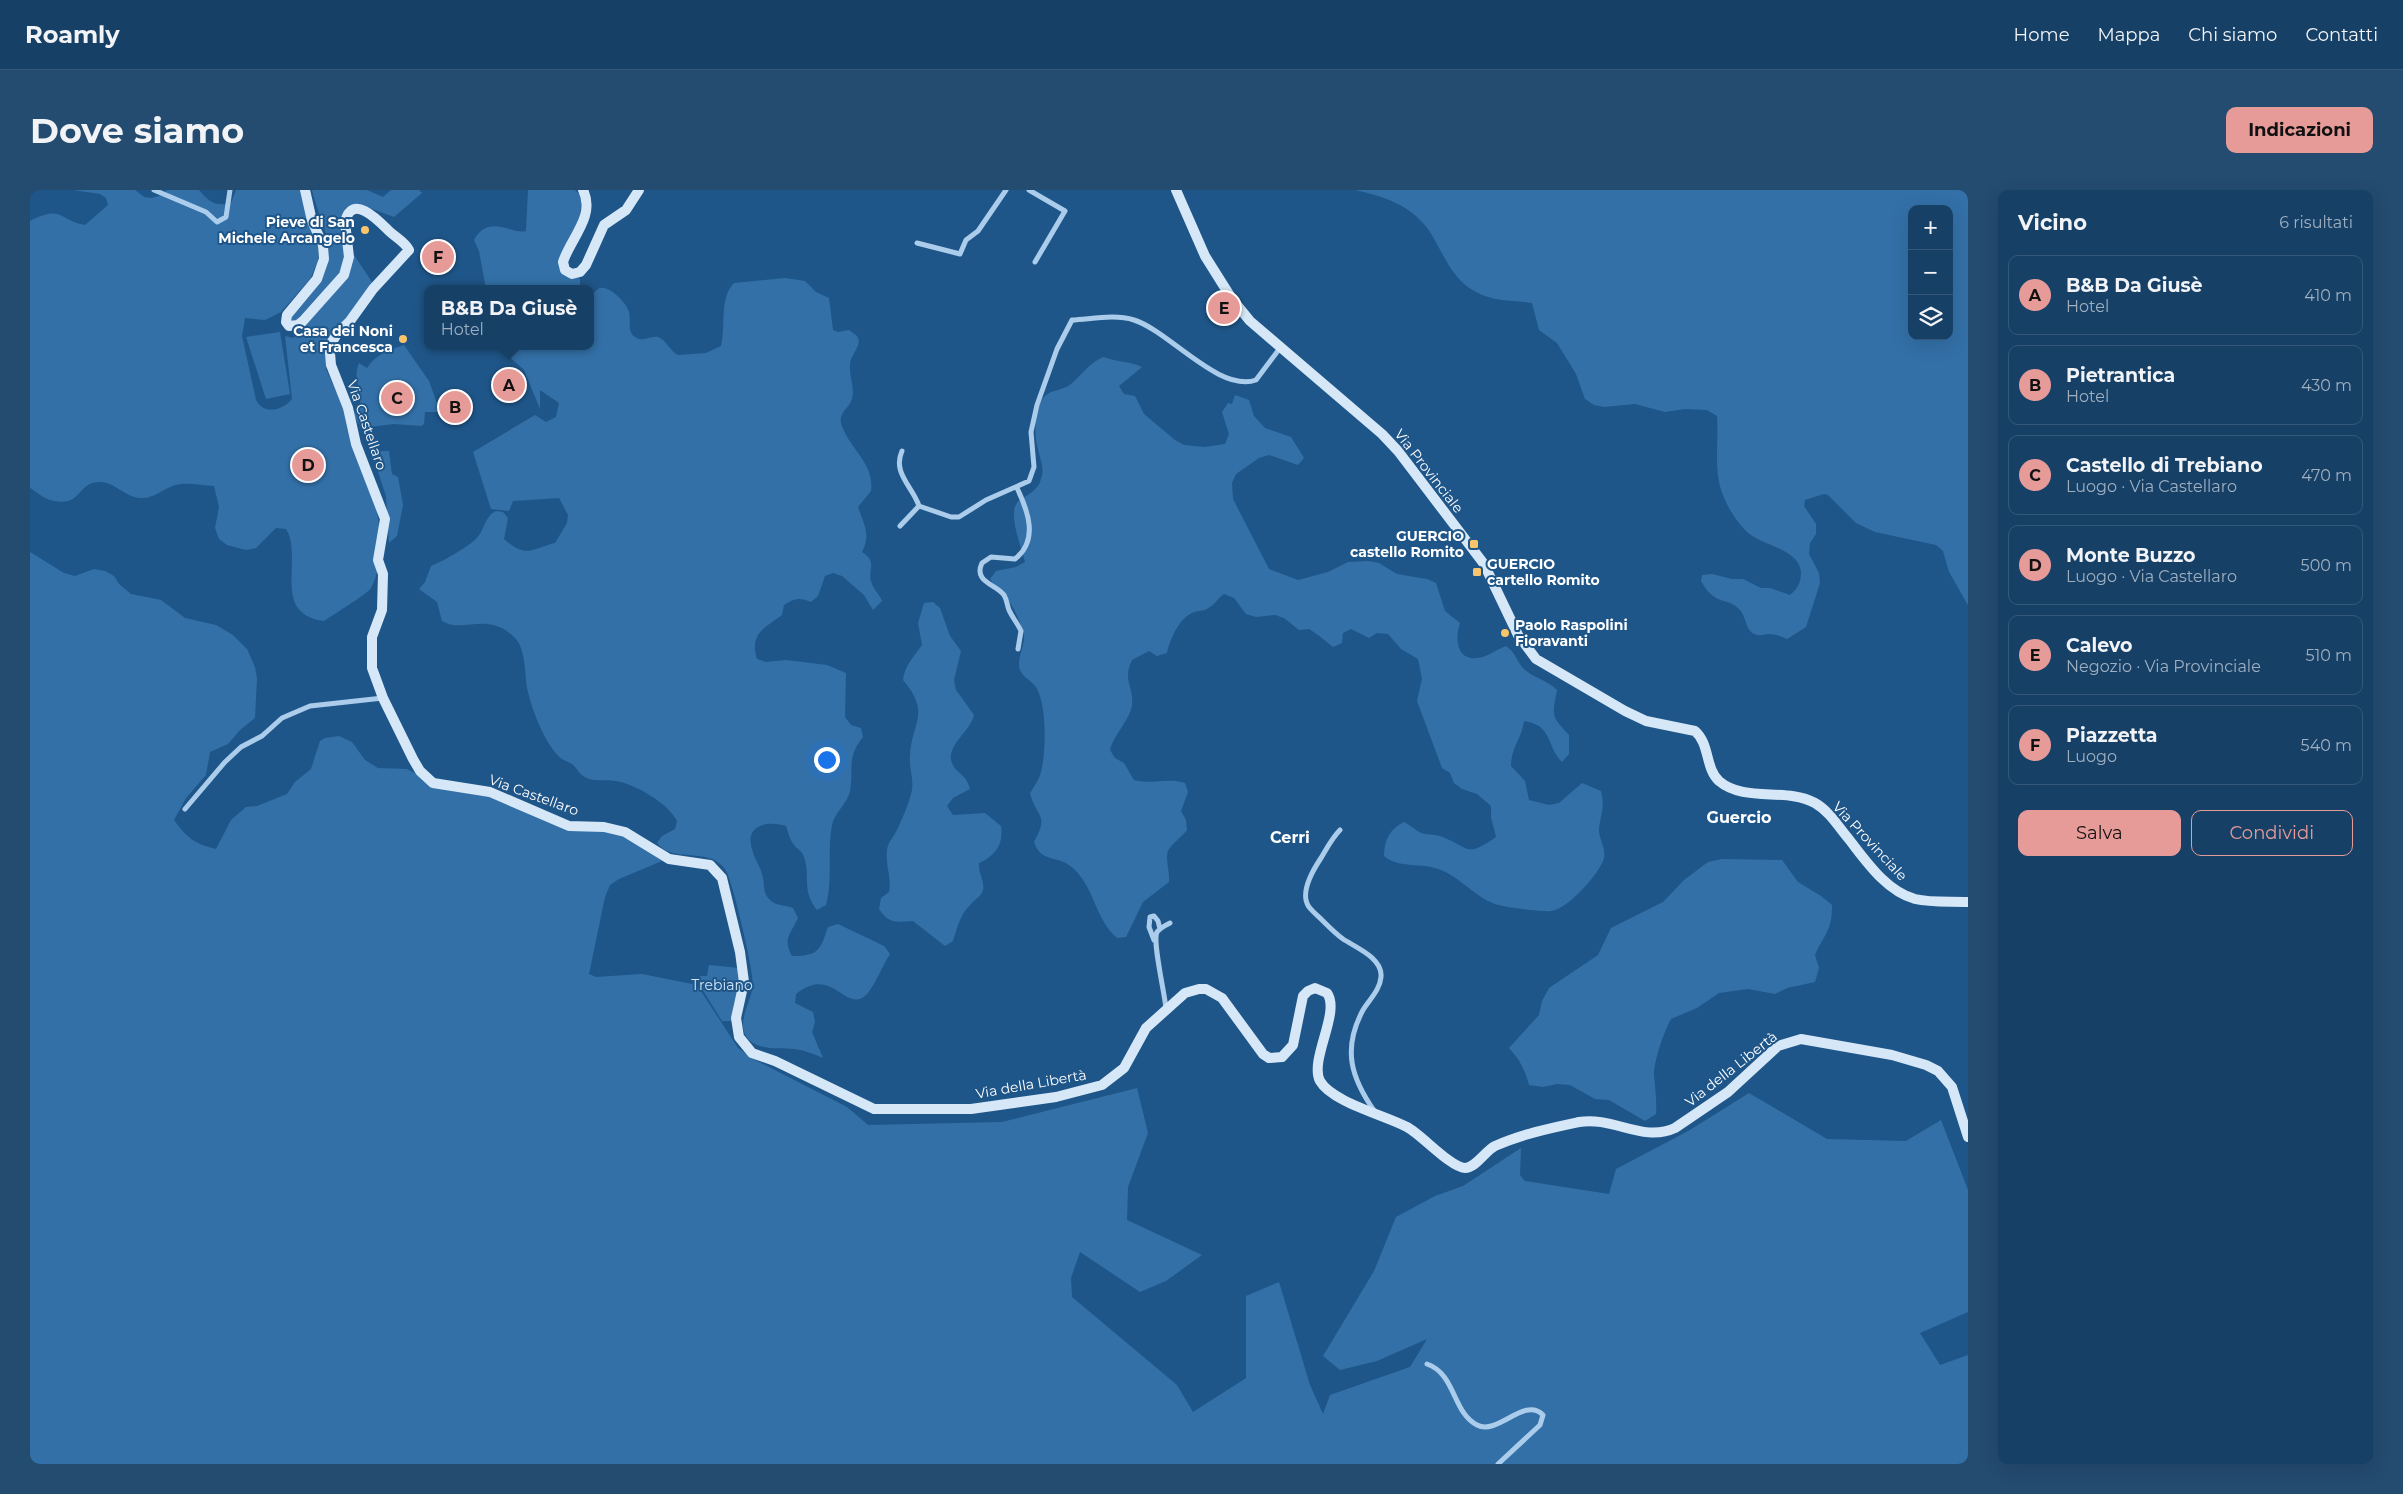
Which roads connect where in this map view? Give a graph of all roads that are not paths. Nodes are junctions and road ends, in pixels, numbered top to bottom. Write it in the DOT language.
graph roads {
  1 [pos="154,190"];
  2 [pos="230,190"];
  3 [pos="305,190"];
  4 [pos="583,190"];
  5 [pos="639,190"];
  6 [pos="1006,190"];
  7 [pos="1029,190"];
  8 [pos="1176,190"];
  9 [pos="917,242"];
  10 [pos="1034,262"];
  11 [pos="1280,348"];
  12 [pos="902,451"];
  13 [pos="1016,488"];
  14 [pos="919,506"];
  15 [pos="900,526"];
  16 [pos="1018,649"];
  17 [pos="383,698"];
  18 [pos="185,809"];
  19 [pos="1340,830"];
  20 [pos="1968,902"];
  21 [pos="1170,922"];
  22 [pos="1160,930"];
  23 [pos="1154,941"];
  24 [pos="1166,1009"];
  25 [pos="877,1109"];
  26 [pos="1376,1112"];
  27 [pos="1968,1138"];
  28 [pos="1427,1364"];
  29 [pos="1498,1464"];
  1 -- 2 [label="street"];
  3 -- 17 [label="street, Via Castellaro"];
  4 -- 5 [label="street"];
  6 -- 9 [label="street"];
  7 -- 10 [label="street"];
  8 -- 11 [label="street, Via Provinciale"];
  11 -- 13 [label="street"];
  11 -- 20 [label="street, Via Provinciale"];
  12 -- 14 [label="street"];
  13 -- 14 [label="street"];
  13 -- 16 [label="street"];
  14 -- 15 [label="street"];
  17 -- 18 [label="street"];
  17 -- 25 [label="street, Via Castellaro"];
  19 -- 26 [label="street, Via della Libertà"];
  21 -- 22 [label="street"];
  22 -- 23 [label="street"];
  22 -- 23 [label="street"];
  23 -- 24 [label="street"];
  24 -- 25 [label="street, Via della Libertà"];
  24 -- 26 [label="street, Via della Libertà"];
  26 -- 27 [label="street, Via della Libertà"];
  28 -- 29 [label="street"];
}
